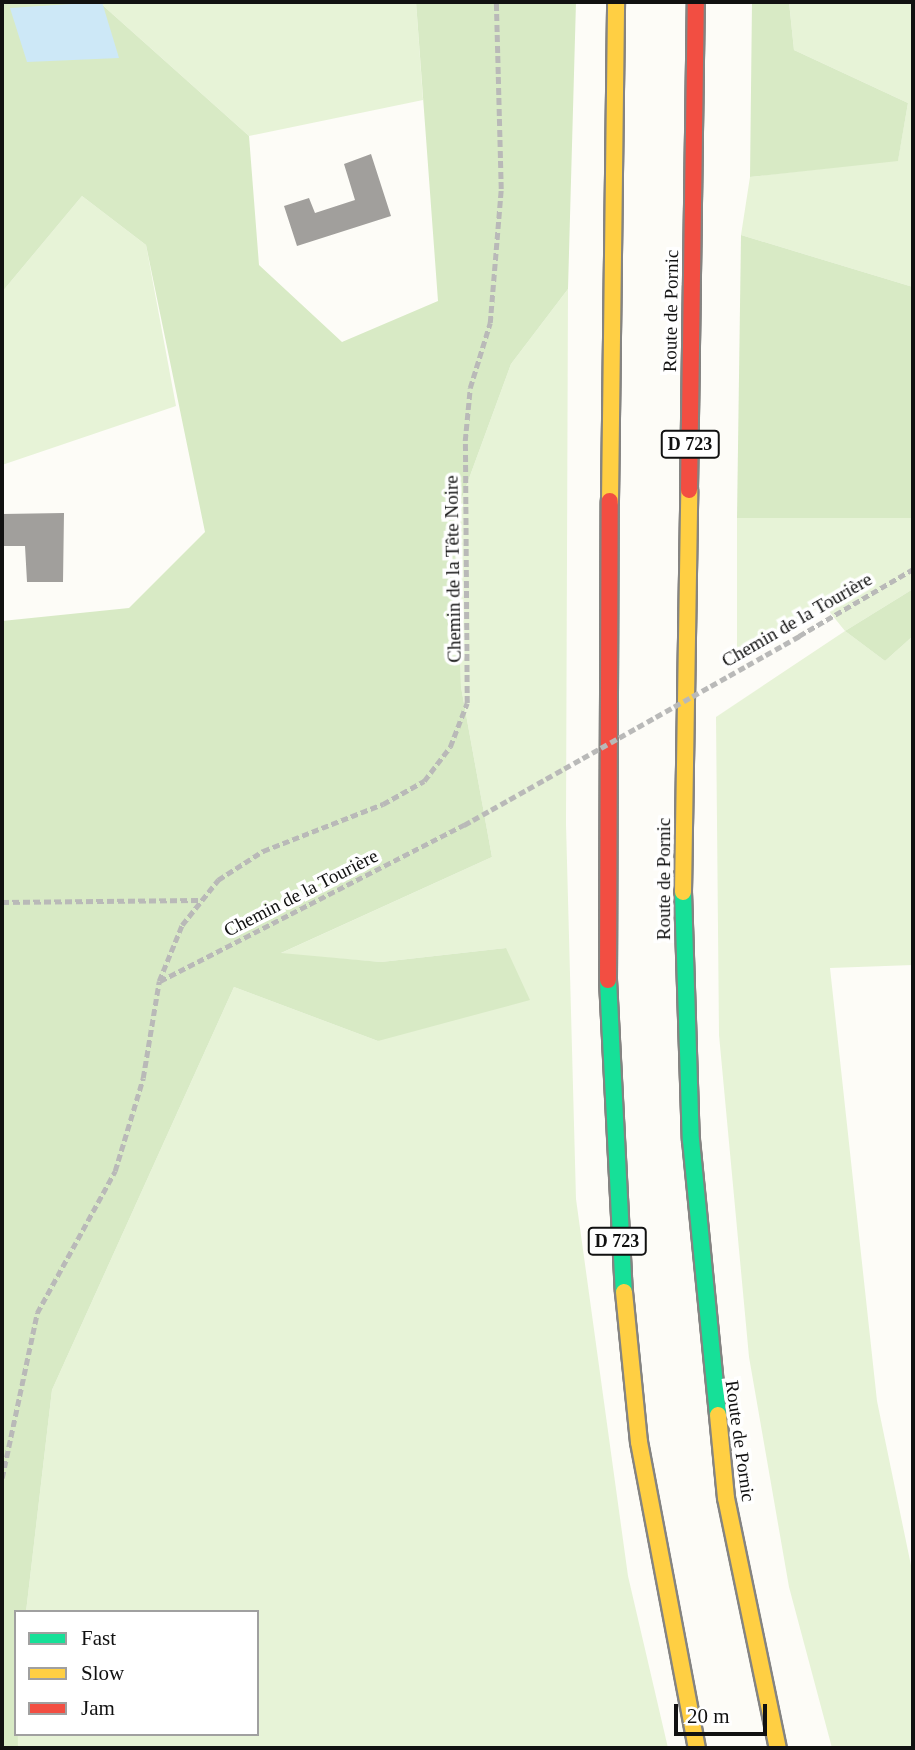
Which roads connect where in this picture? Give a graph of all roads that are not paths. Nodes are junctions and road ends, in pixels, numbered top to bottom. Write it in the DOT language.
graph roads {
  1 [pos="616,2"];
  2 [pos="696,2"];
  3 [pos="697,1748"];
  4 [pos="778,1748"];
  1 -- 3 [label="highway, D 723"];
  2 -- 4 [label="highway, Route de Pornic / D 723"];
}
